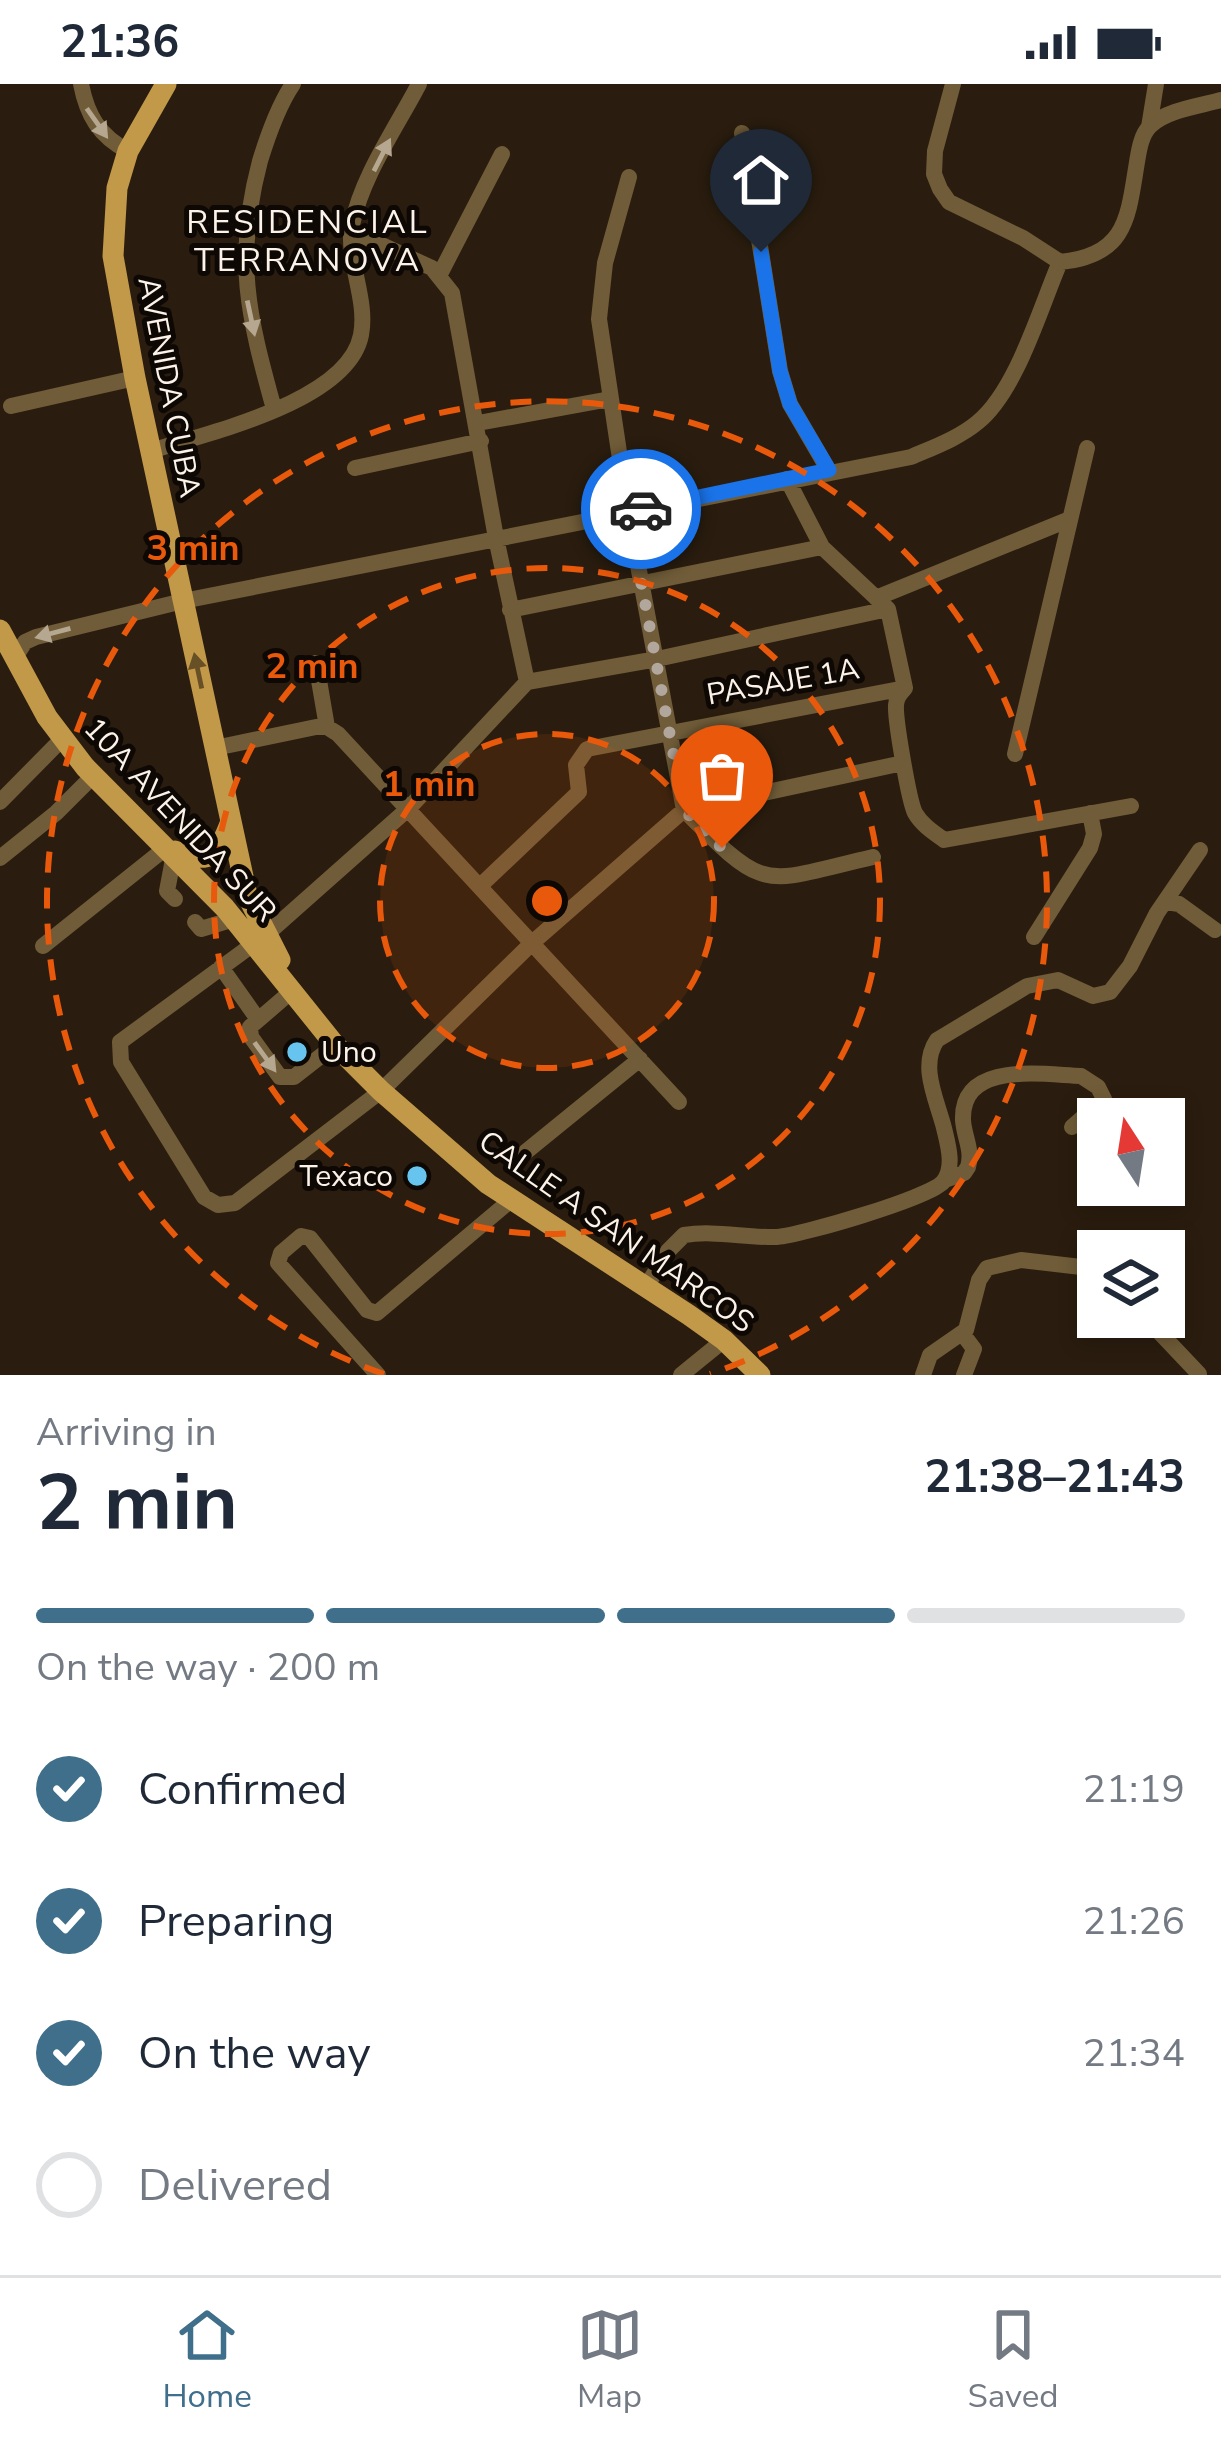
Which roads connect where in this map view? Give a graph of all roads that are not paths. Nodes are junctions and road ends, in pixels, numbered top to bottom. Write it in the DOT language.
graph roads {
  1 [pos="81,84"];
  2 [pos="166,84"];
  3 [pos="293,84"];
  4 [pos="419,84"];
  5 [pos="953,84"];
  6 [pos="1156,84"];
  7 [pos="1221,100"];
  8 [pos="1149,127"];
  9 [pos="742,133"];
  10 [pos="128,151"];
  11 [pos="502,154"];
  12 [pos="629,177"];
  13 [pos="351,231"];
  14 [pos="1060,262"];
  15 [pos="440,274"];
  16 [pos="135,379"];
  17 [pos="610,399"];
  18 [pos="11,406"];
  19 [pos="274,410"];
  20 [pos="480,432"];
  21 [pos="1087,448"];
  22 [pos="152,451"];
  23 [pos="355,468"];
  24 [pos="829,470"];
  25 [pos="787,479"];
  26 [pos="628,512"];
  27 [pos="1070,519"];
  28 [pos="496,538"];
  29 [pos="822,547"];
  30 [pos="642,584"];
  31 [pos="182,601"];
  32 [pos="882,603"];
  33 [pos="510,610"];
  34 [pos="6,647"];
  35 [pos="657,659"];
  36 [pos="316,663"];
  37 [pos="527,682"];
  38 [pos="904,688"];
  39 [pos="328,727"];
  40 [pos="672,730"];
  41 [pos="62,739"];
  42 [pos="215,748"];
  43 [pos="1015,754"];
  44 [pos="903,763"];
  45 [pos="93,776"];
  46 [pos="0,802"];
  47 [pos="1131,806"];
  48 [pos="409,808"];
  49 [pos="684,810"];
  50 [pos="1090,814"];
  51 [pos="231,823"];
  52 [pos="170,850"];
  53 [pos="1199,850"];
  54 [pos="873,857"];
  55 [pos="0,858"];
  56 [pos="480,886"];
  57 [pos="175,899"];
  58 [pos="1166,902"];
  59 [pos="234,919"];
  60 [pos="195,922"];
  61 [pos="1215,930"];
  62 [pos="1034,937"];
  63 [pos="261,938"];
  64 [pos="532,943"];
  65 [pos="44,946"];
  66 [pos="221,967"];
  67 [pos="291,987"];
  68 [pos="257,1018"];
  69 [pos="335,1045"];
  70 [pos="640,1059"];
  71 [pos="381,1090"];
  72 [pos="680,1102"];
  73 [pos="1072,1127"];
  74 [pos="517,1159"];
  75 [pos="946,1180"];
  76 [pos="512,1199"];
  77 [pos="1077,1267"];
  78 [pos="646,1287"];
  79 [pos="962,1333"];
  80 [pos="1164,1338"];
  81 [pos="724,1340"];
  82 [pos="1198,1373"];
  83 [pos="378,1375"];
  84 [pos="681,1375"];
  85 [pos="760,1375"];
  86 [pos="922,1375"];
  87 [pos="964,1375"];
  1 -- 10 [label="street, one-way"];
  2 -- 10 [label="main road, AVENIDA CUBA"];
  3 -- 19 [label="street, one-way"];
  13 -- 4 [label="street, one-way"];
  5 -- 14 [label="street"];
  6 -- 8 [label="street"];
  7 -- 8 [label="street"];
  8 -- 14 [label="street"];
  9 -- 24 [label="street"];
  10 -- 16 [label="main road, AVENIDA CUBA"];
  11 -- 15 [label="street"];
  12 -- 17 [label="street"];
  13 -- 15 [label="street"];
  13 -- 19 [label="street"];
  14 -- 24 [label="street"];
  15 -- 20 [label="street"];
  16 -- 18 [label="street"];
  16 -- 22 [label="main road, AVENIDA CUBA"];
  17 -- 20 [label="street"];
  17 -- 26 [label="street"];
  19 -- 22 [label="street"];
  20 -- 23 [label="street"];
  20 -- 28 [label="street"];
  21 -- 27 [label="street"];
  22 -- 31 [label="main road, AVENIDA CUBA"];
  24 -- 25 [label="street"];
  25 -- 26 [label="street"];
  25 -- 29 [label="street"];
  26 -- 28 [label="street"];
  26 -- 30 [label="street"];
  27 -- 32 [label="street"];
  27 -- 43 [label="street"];
  28 -- 31 [label="street"];
  28 -- 33 [label="street"];
  29 -- 30 [label="street"];
  29 -- 32 [label="street"];
  30 -- 33 [label="street"];
  30 -- 35 [label="street"];
  31 -- 34 [label="street, one-way"];
  42 -- 31 [label="main road, AVENIDA CUBA, one-way"];
  32 -- 35 [label="street"];
  32 -- 38 [label="street"];
  33 -- 37 [label="street"];
  34 -- 41 [label="main road, 10A AVENIDA SUR"];
  35 -- 37 [label="street"];
  35 -- 40 [label="street"];
  36 -- 39 [label="street"];
  37 -- 48 [label="street"];
  38 -- 40 [label="street, PASAJE 1A"];
  38 -- 44 [label="street"];
  39 -- 42 [label="street"];
  39 -- 48 [label="street"];
  40 -- 49 [label="street"];
  40 -- 56 [label="street, PASAJE 1A"];
  41 -- 45 [label="main road, 10A AVENIDA SUR"];
  41 -- 46 [label="street"];
  42 -- 51 [label="main road, AVENIDA CUBA"];
  44 -- 49 [label="street"];
  44 -- 50 [label="street"];
  45 -- 52 [label="main road, 10A AVENIDA SUR"];
  45 -- 55 [label="street"];
  47 -- 50 [label="street"];
  48 -- 56 [label="street"];
  48 -- 63 [label="street"];
  49 -- 54 [label="street"];
  49 -- 64 [label="street"];
  50 -- 62 [label="street"];
  51 -- 52 [label="main road"];
  51 -- 63 [label="main road, AVENIDA CUBA"];
  52 -- 57 [label="street"];
  52 -- 59 [label="main road, 10A AVENIDA SUR"];
  52 -- 65 [label="street"];
  53 -- 58 [label="street"];
  56 -- 64 [label="street"];
  58 -- 61 [label="street"];
  58 -- 75 [label="street"];
  59 -- 60 [label="street"];
  59 -- 63 [label="main road, 10A AVENIDA SUR"];
  63 -- 66 [label="street"];
  63 -- 67 [label="main road, AVENIDA CUBA"];
  64 -- 70 [label="street"];
  64 -- 71 [label="street"];
  66 -- 68 [label="street"];
  66 -- 71 [label="street"];
  67 -- 68 [label="street"];
  67 -- 69 [label="main road, CALLE A SAN MARCOS"];
  68 -- 69 [label="street, one-way"];
  69 -- 71 [label="main road, CALLE A SAN MARCOS"];
  70 -- 72 [label="street"];
  70 -- 74 [label="street"];
  71 -- 76 [label="main road, CALLE A SAN MARCOS"];
  73 -- 75 [label="street"];
  75 -- 78 [label="street"];
  76 -- 78 [label="main road, CALLE A SAN MARCOS"];
  76 -- 83 [label="street"];
  77 -- 79 [label="street"];
  78 -- 81 [label="main road, CALLE A SAN MARCOS"];
  79 -- 86 [label="street"];
  79 -- 87 [label="street"];
  80 -- 82 [label="street"];
  81 -- 84 [label="street"];
  81 -- 85 [label="main road, CALLE A SAN MARCOS"];
}
